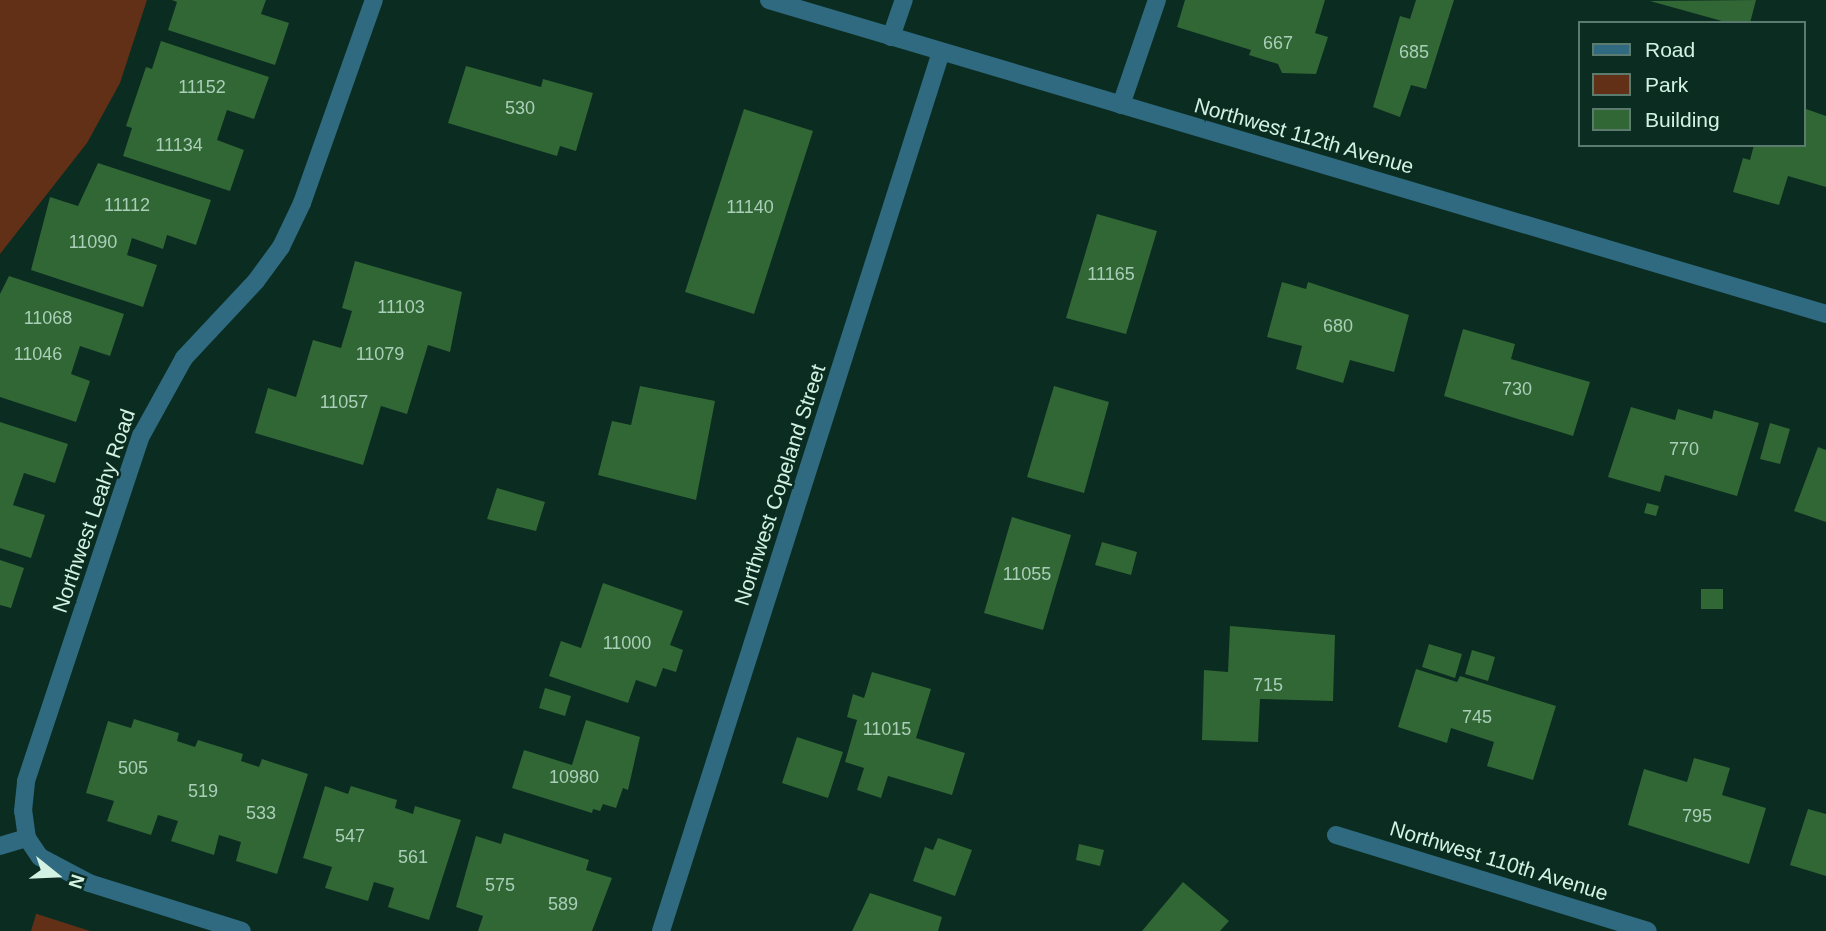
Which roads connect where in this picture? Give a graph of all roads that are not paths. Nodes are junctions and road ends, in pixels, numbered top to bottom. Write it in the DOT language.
graph roads {
  1 [pos="374,0"];
  2 [pos="769,0"];
  3 [pos="904,0"];
  4 [pos="1157,0"];
  5 [pos="891,37"];
  6 [pos="941,52"];
  7 [pos="1121,105"];
  8 [pos="1826,314"];
  9 [pos="1336,835"];
  10 [pos="13,843"];
  11 [pos="242,931"];
  12 [pos="661,931"];
  13 [pos="1648,931"];
  1 -- 10 [label="street, Northwest Leahy Road"];
  2 -- 5 [label="street, Northwest 112th Avenue"];
  3 -- 5 [label="street"];
  4 -- 7 [label="street"];
  5 -- 6 [label="street, Northwest 112th Avenue"];
  6 -- 7 [label="street, Northwest 112th Avenue"];
  6 -- 12 [label="street, Northwest Copeland Street"];
  7 -- 8 [label="street, Northwest 112th Avenue"];
  9 -- 13 [label="street, Northwest 110th Avenue"];
  10 -- 11 [label="street"];
}
